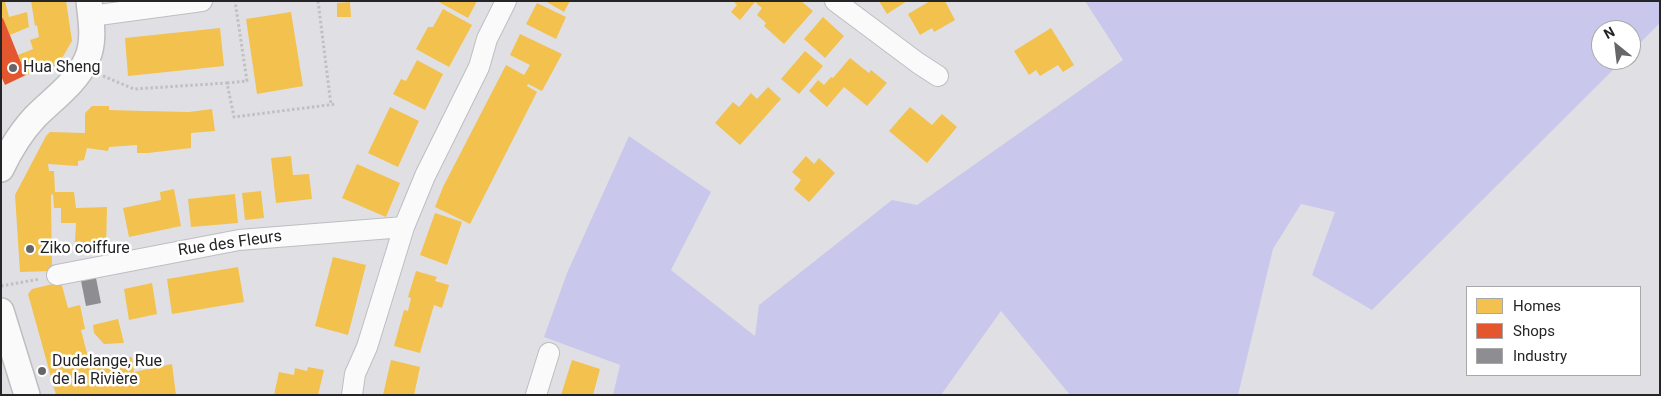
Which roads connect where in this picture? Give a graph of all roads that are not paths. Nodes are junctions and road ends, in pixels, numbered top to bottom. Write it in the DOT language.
graph roads {
  1 [pos="202,1"];
  2 [pos="506,1"];
  3 [pos="836,1"];
  4 [pos="90,9"];
  5 [pos="938,76"];
  6 [pos="7,142"];
  7 [pos="1,169"];
  8 [pos="404,227"];
  9 [pos="58,275"];
  10 [pos="1,311"];
  11 [pos="549,353"];
  12 [pos="27,395"];
  13 [pos="352,395"];
  14 [pos="536,395"];
  1 -- 4 [label="street"];
  2 -- 8 [label="street"];
  3 -- 5 [label="street"];
  4 -- 6 [label="main road"];
  6 -- 7 [label="main road"];
  8 -- 9 [label="street, Rue des Fleurs"];
  8 -- 13 [label="street"];
  10 -- 12 [label="main road"];
  11 -- 14 [label="street"];
}
